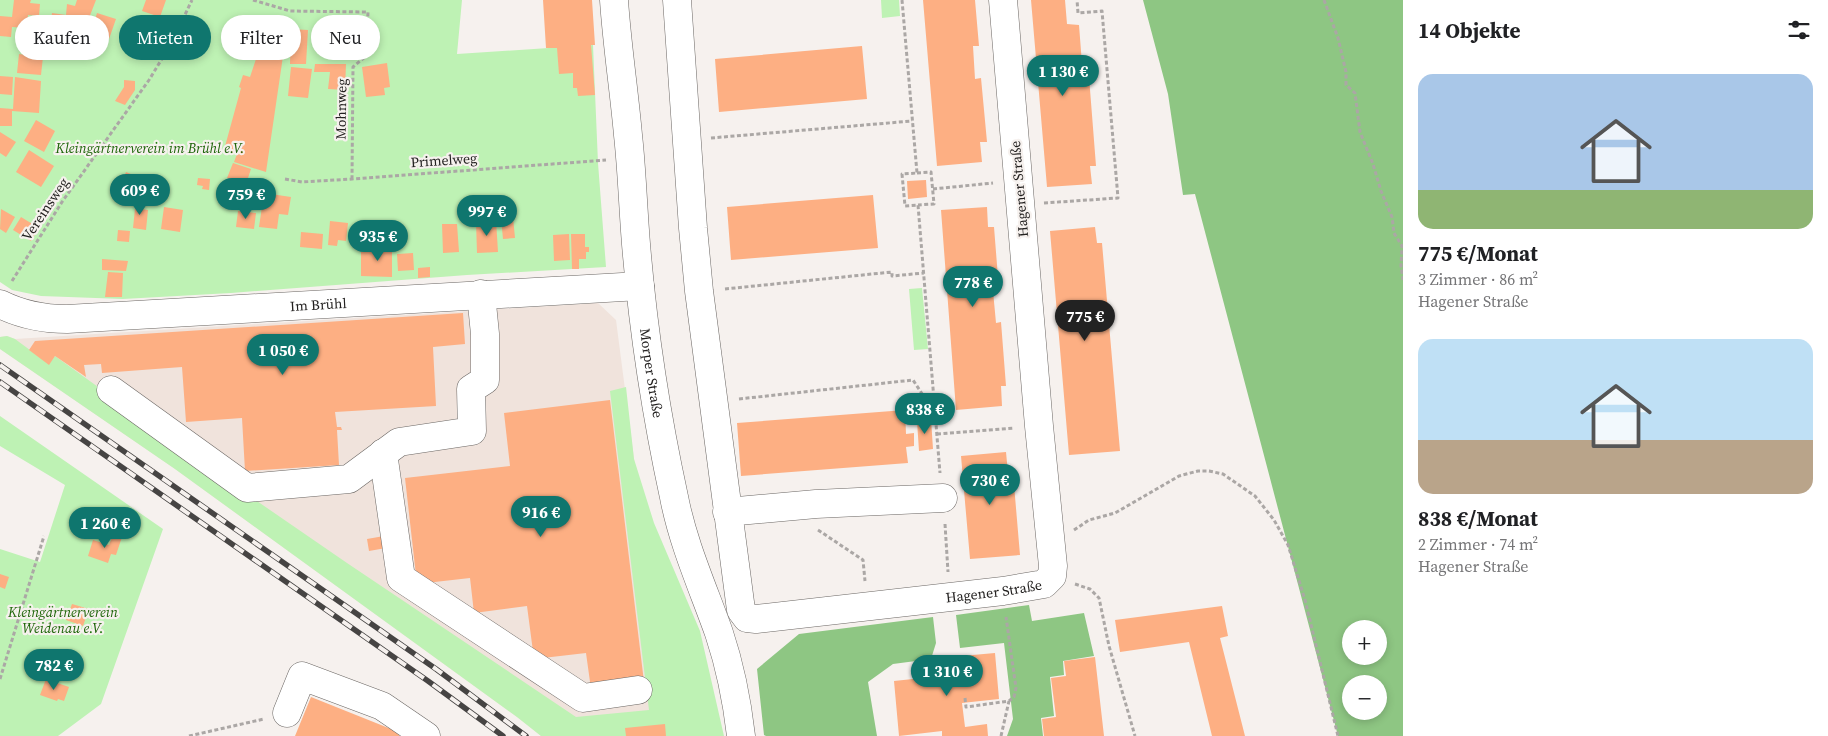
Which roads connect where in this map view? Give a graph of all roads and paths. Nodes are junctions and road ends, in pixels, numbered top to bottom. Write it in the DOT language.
graph roads {
  1 [pos="192,0"];
  2 [pos="252,0"];
  3 [pos="614,0"];
  4 [pos="677,0"];
  5 [pos="902,0"];
  6 [pos="1003,0"];
  7 [pos="1077,0"];
  8 [pos="1324,0"];
  9 [pos="912,121"];
  10 [pos="687,140"];
  11 [pos="606,160"];
  12 [pos="917,173"];
  13 [pos="284,179"];
  14 [pos="352,179"];
  15 [pos="932,189"];
  16 [pos="1019,193"];
  17 [pos="918,205"];
  18 [pos="924,273"];
  19 [pos="1403,280"];
  20 [pos="640,286"];
  21 [pos="699,291"];
  22 [pos="481,294"];
  23 [pos="1,305"];
  24 [pos="111,390"];
  25 [pos="713,402"];
  26 [pos="936,414"];
  27 [pos="1039,426"];
  28 [pos="937,434"];
  29 [pos="383,453"];
  30 [pos="942,498"];
  31 [pos="816,504"];
  32 [pos="727,512"];
  33 [pos="44,536"];
  34 [pos="1052,540"];
  35 [pos="866,588"];
  36 [pos="1003,591"];
  37 [pos="950,598"];
  38 [pos="1099,598"];
  39 [pos="0,679"];
  40 [pos="638,690"];
  41 [pos="965,698"];
  42 [pos="1009,701"];
  43 [pos="287,713"];
  44 [pos="189,736"];
  45 [pos="426,736"];
  46 [pos="741,736"];
  47 [pos="1001,736"];
  48 [pos="1135,736"];
  49 [pos="1338,736"];
  1 -- 23 [label="path, Vereinsweg"];
  2 -- 14 [label="path, Mohnweg"];
  3 -- 20 [label="street, Morper Straße"];
  4 -- 10 [label="street"];
  5 -- 9 [label="path"];
  6 -- 16 [label="street, Hagener Straße"];
  7 -- 16 [label="path"];
  8 -- 19 [label="path"];
  9 -- 10 [label="path"];
  9 -- 12 [label="path"];
  10 -- 21 [label="street"];
  11 -- 14 [label="path, Primelweg"];
  12 -- 15 [label="path"];
  12 -- 17 [label="path"];
  13 -- 14 [label="path, Primelweg"];
  15 -- 16 [label="path"];
  15 -- 17 [label="path"];
  16 -- 27 [label="street, Hagener Straße"];
  17 -- 18 [label="path"];
  18 -- 21 [label="path"];
  18 -- 26 [label="path"];
  20 -- 22 [label="street, Im Brühl"];
  20 -- 46 [label="street, Morper Straße"];
  21 -- 25 [label="street"];
  22 -- 23 [label="street, Im Brühl"];
  22 -- 29 [label="street"];
  24 -- 29 [label="street"];
  25 -- 26 [label="path"];
  25 -- 32 [label="street"];
  26 -- 28 [label="path"];
  27 -- 28 [label="path"];
  27 -- 34 [label="street, Hagener Straße"];
  28 -- 30 [label="path"];
  29 -- 40 [label="street"];
  30 -- 31 [label="street"];
  30 -- 37 [label="path"];
  31 -- 32 [label="street"];
  31 -- 35 [label="path"];
  32 -- 37 [label="street, Hagener Straße"];
  33 -- 39 [label="path"];
  34 -- 36 [label="street, Hagener Straße"];
  34 -- 49 [label="path"];
  36 -- 37 [label="street, Hagener Straße"];
  36 -- 42 [label="path"];
  38 -- 48 [label="path"];
  41 -- 42 [label="path"];
  42 -- 47 [label="path"];
  43 -- 44 [label="path"];
  43 -- 45 [label="street"];
}
